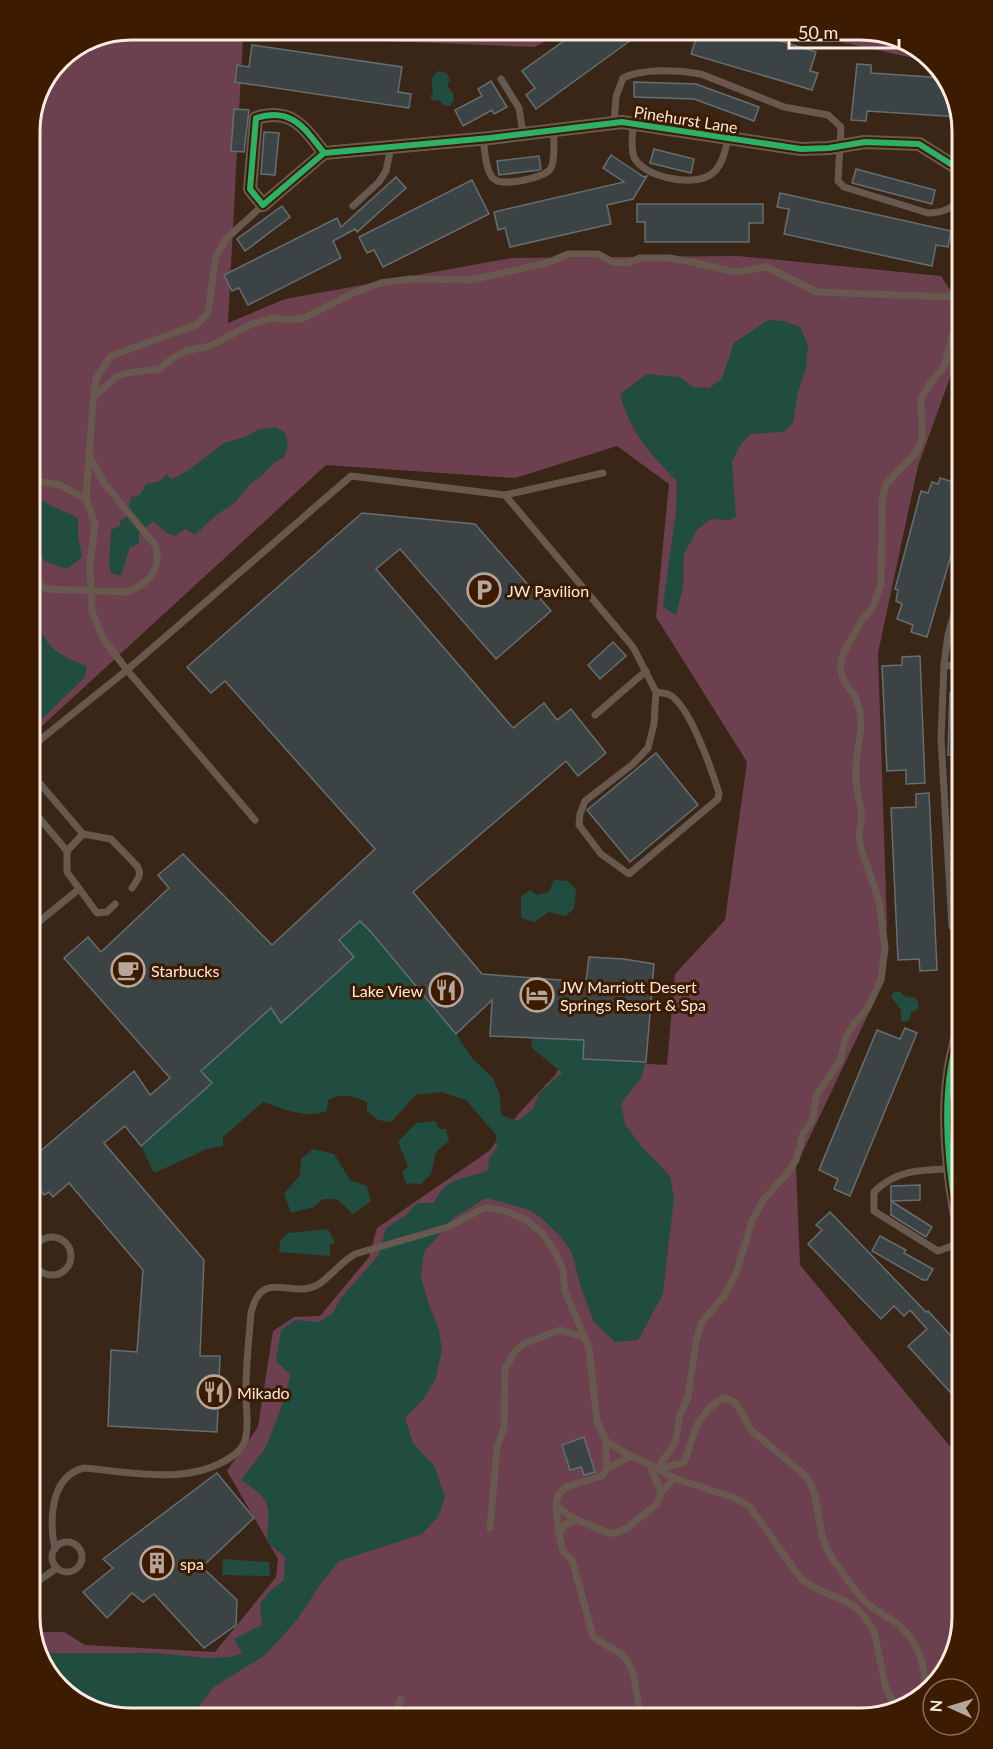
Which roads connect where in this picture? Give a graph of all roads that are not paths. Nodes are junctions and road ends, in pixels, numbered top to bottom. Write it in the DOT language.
graph roads {
  1 [pos="501,79"];
  2 [pos="614,123"];
  3 [pos="633,124"];
  4 [pos="554,130"];
  5 [pos="523,134"];
  6 [pos="483,138"];
  7 [pos="728,139"];
  8 [pos="840,146"];
  9 [pos="391,147"];
  10 [pos="324,153"];
  11 [pos="952,165"];
  12 [pos="263,205"];
  13 [pos="353,206"];
  14 [pos="952,207"];
  15 [pos="952,298"];
  16 [pos="952,336"];
  17 [pos="93,397"];
  18 [pos="89,455"];
  19 [pos="603,473"];
  20 [pos="41,482"];
  21 [pos="505,495"];
  22 [pos="86,499"];
  23 [pos="41,585"];
  24 [pos="91,591"];
  25 [pos="952,621"];
  26 [pos="944,665"];
  27 [pos="952,666"];
  28 [pos="127,670"];
  29 [pos="646,672"];
  30 [pos="656,692"];
  31 [pos="595,715"];
  32 [pos="41,739"];
  33 [pos="41,785"];
  34 [pos="41,820"];
  35 [pos="255,820"];
  36 [pos="83,834"];
  37 [pos="67,851"];
  38 [pos="132,888"];
  39 [pos="79,889"];
  40 [pos="115,904"];
  41 [pos="41,920"];
  42 [pos="952,927"];
  43 [pos="952,1064"];
  44 [pos="947,1100"];
  45 [pos="952,1100"];
  46 [pos="950,1169"];
  47 [pos="952,1184"];
  48 [pos="53,1236"];
  49 [pos="41,1240"];
  50 [pos="952,1246"];
  51 [pos="41,1271"];
  52 [pos="584,1337"];
  53 [pos="606,1441"];
  54 [pos="630,1456"];
  55 [pos="653,1467"];
  56 [pos="607,1469"];
  57 [pos="674,1478"];
  58 [pos="660,1493"];
  59 [pos="556,1505"];
  60 [pos="578,1520"];
  61 [pos="490,1528"];
  62 [pos="559,1534"];
  63 [pos="55,1550"];
  64 [pos="57,1568"];
  65 [pos="41,1579"];
  66 [pos="924,1677"];
  67 [pos="400,1699"];
  68 [pos="894,1703"];
  69 [pos="396,1708"];
  70 [pos="639,1708"];
  1 -- 5 [label="lane"];
  2 -- 3 [label="street, Pinehurst Lane"];
  2 -- 4 [label="street, Pinehurst Lane"];
  2 -- 8 [label="lane"];
  3 -- 7 [label="street, Pinehurst Lane"];
  3 -- 7 [label="lane"];
  4 -- 5 [label="street, Pinehurst Lane"];
  4 -- 6 [label="lane"];
  5 -- 6 [label="street, Pinehurst Lane"];
  6 -- 9 [label="street, Pinehurst Lane"];
  7 -- 8 [label="street, Pinehurst Lane"];
  8 -- 11 [label="street, Pinehurst Lane"];
  8 -- 14 [label="lane"];
  9 -- 10 [label="street, Pinehurst Lane"];
  9 -- 13 [label="lane"];
  10 -- 12 [label="street"];
  10 -- 12 [label="street"];
  12 -- 17 [label="lane"];
  15 -- 17 [label="lane"];
  16 -- 55 [label="lane"];
  17 -- 18 [label="lane"];
  18 -- 22 [label="lane"];
  18 -- 24 [label="lane"];
  19 -- 21 [label="lane"];
  20 -- 22 [label="lane"];
  21 -- 28 [label="lane"];
  21 -- 29 [label="lane"];
  22 -- 24 [label="lane"];
  23 -- 24 [label="lane"];
  24 -- 28 [label="lane"];
  25 -- 26 [label="lane"];
  26 -- 27 [label="lane"];
  26 -- 42 [label="lane"];
  28 -- 32 [label="lane"];
  28 -- 35 [label="lane"];
  29 -- 30 [label="lane"];
  29 -- 31 [label="lane"];
  30 -- 30 [label="lane"];
  33 -- 36 [label="lane"];
  34 -- 37 [label="lane"];
  36 -- 37 [label="lane"];
  36 -- 38 [label="lane"];
  37 -- 39 [label="lane"];
  39 -- 40 [label="lane"];
  39 -- 41 [label="lane"];
  43 -- 44 [label="street"];
  44 -- 45 [label="lane"];
  44 -- 46 [label="street"];
  46 -- 47 [label="street"];
  46 -- 50 [label="lane"];
  48 -- 49 [label="lane"];
  48 -- 51 [label="lane"];
  52 -- 53 [label="lane"];
  52 -- 61 [label="lane"];
  52 -- 63 [label="lane"];
  53 -- 54 [label="lane"];
  53 -- 56 [label="lane"];
  54 -- 55 [label="lane"];
  54 -- 56 [label="lane"];
  55 -- 57 [label="lane"];
  55 -- 58 [label="lane"];
  55 -- 66 [label="lane"];
  56 -- 59 [label="lane"];
  57 -- 58 [label="lane"];
  57 -- 68 [label="lane"];
  58 -- 60 [label="lane"];
  59 -- 60 [label="lane"];
  59 -- 62 [label="lane"];
  60 -- 62 [label="lane"];
  62 -- 70 [label="lane"];
  63 -- 64 [label="lane"];
  63 -- 64 [label="lane"];
  64 -- 65 [label="lane"];
  67 -- 69 [label="lane"];
}
